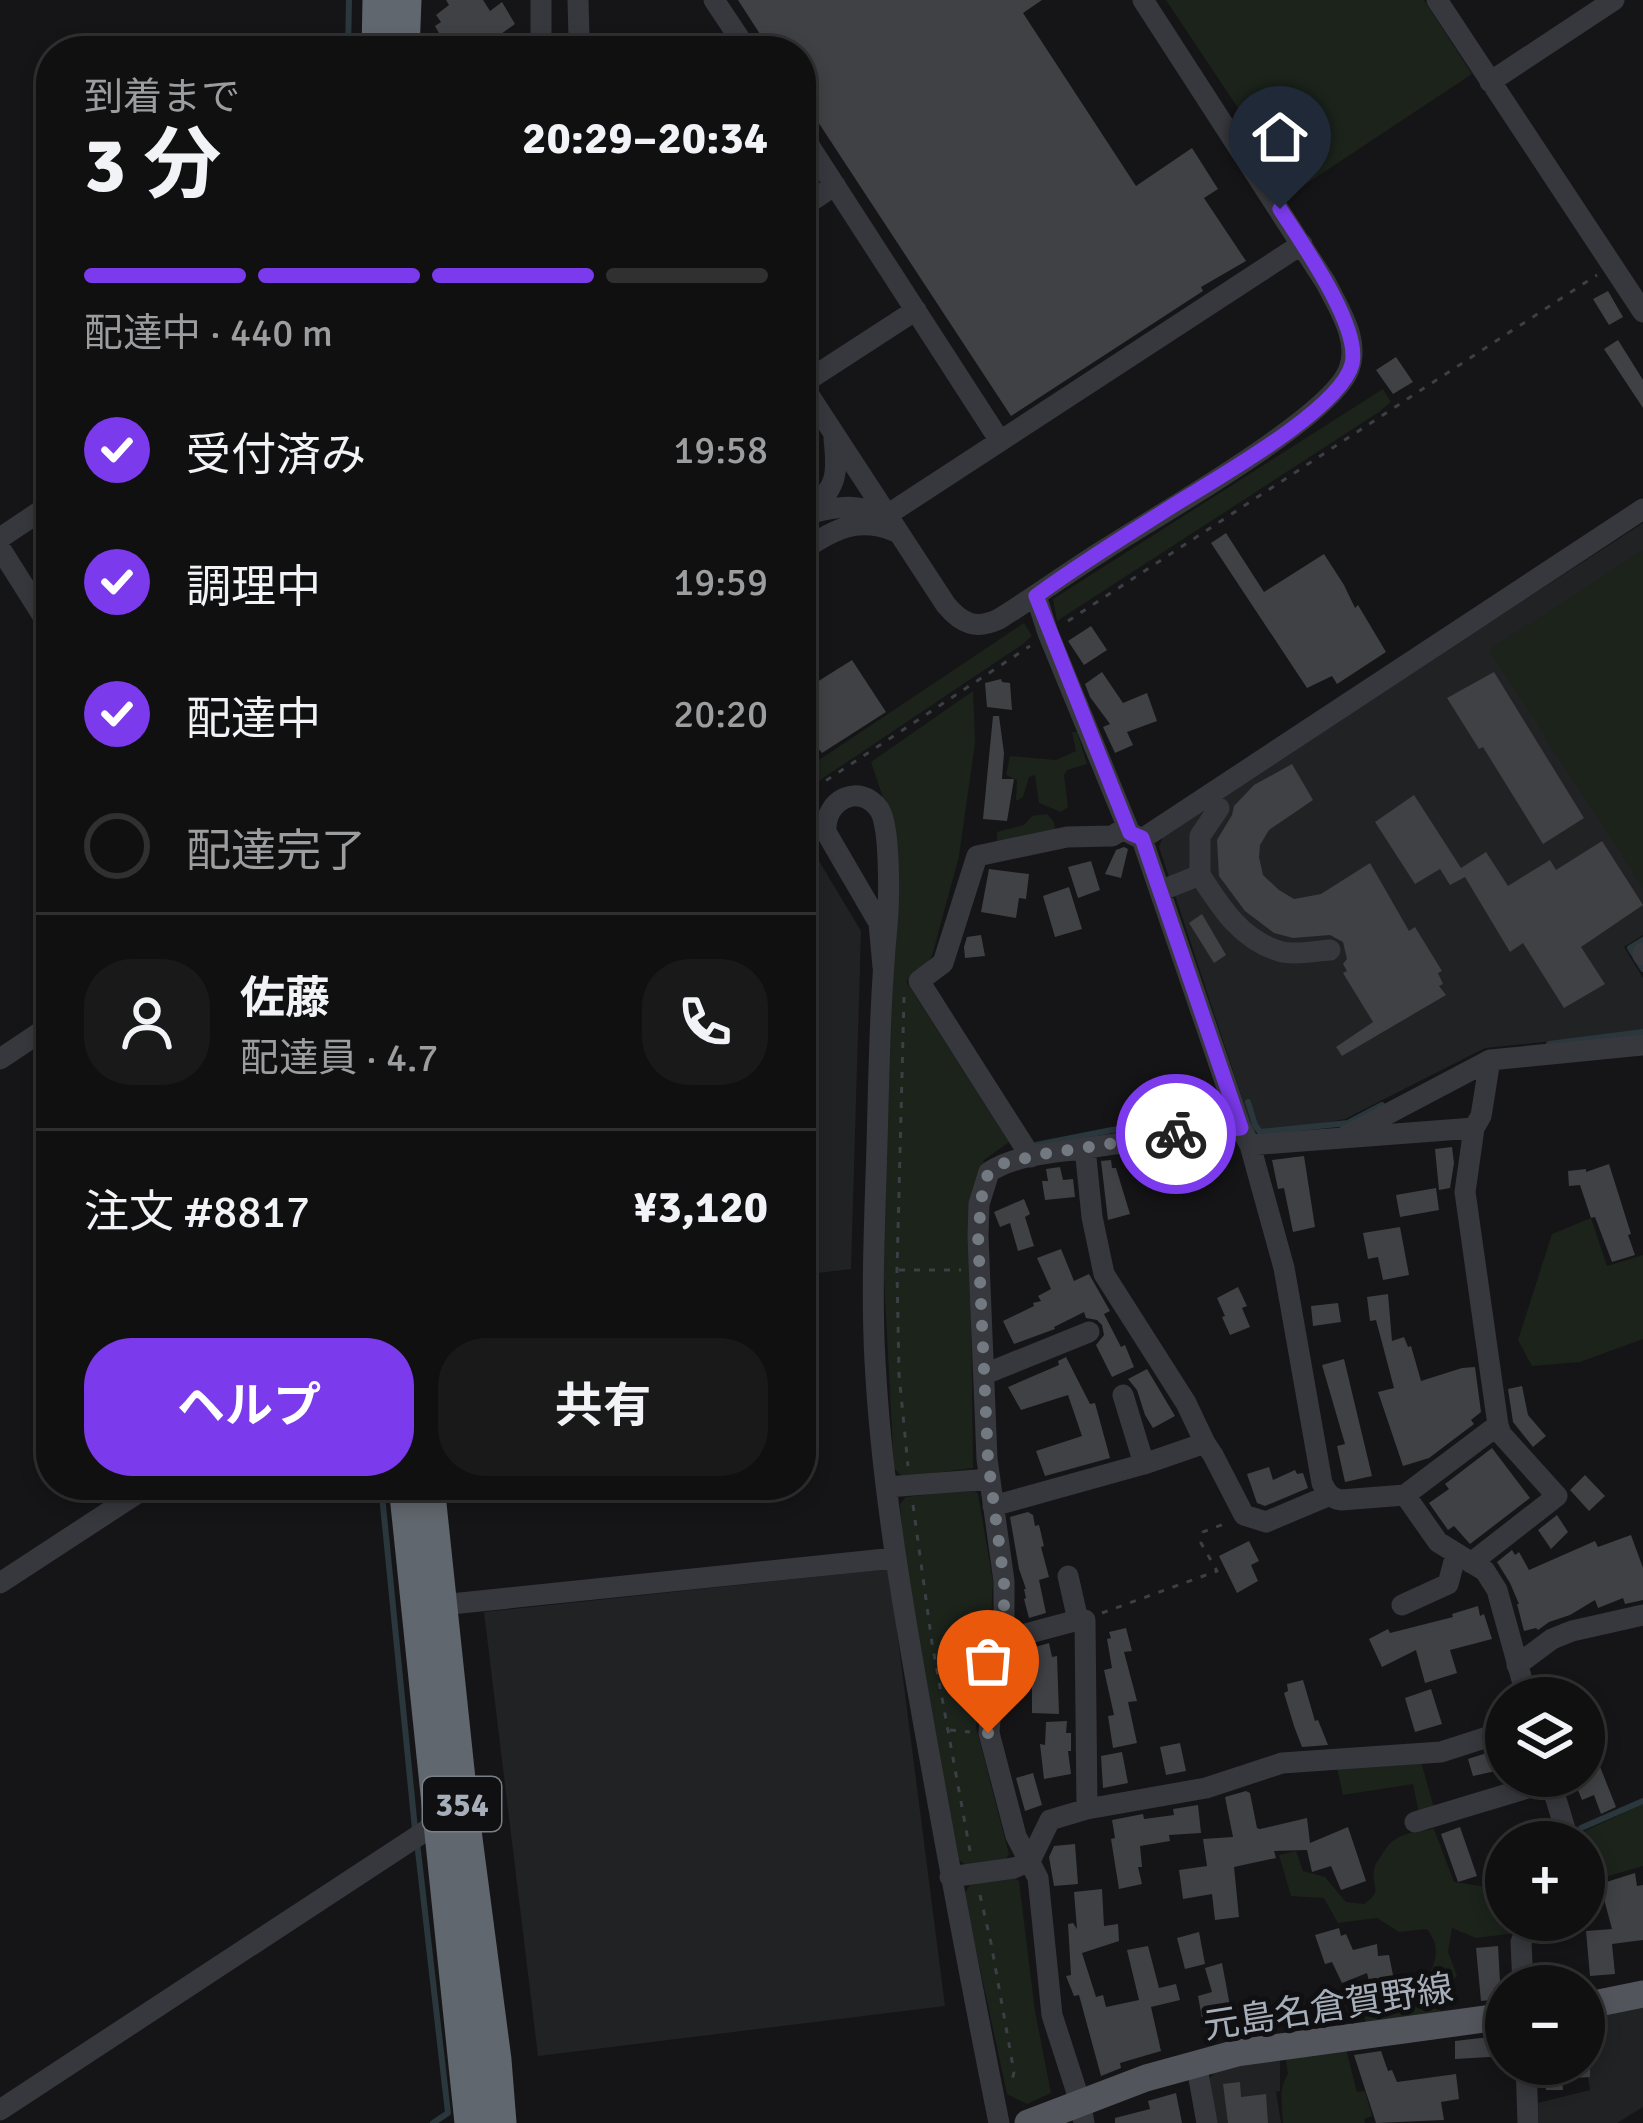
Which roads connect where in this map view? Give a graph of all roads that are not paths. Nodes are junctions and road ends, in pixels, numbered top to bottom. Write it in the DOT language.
graph roads {
  1 [pos="379,0"];
  2 [pos="405,0"];
  3 [pos="542,0"];
  4 [pos="578,0"];
  5 [pos="714,0"];
  6 [pos="1143,0"];
  7 [pos="1437,0"];
  8 [pos="1614,0"];
  9 [pos="378,36"];
  10 [pos="404,36"];
  11 [pos="541,36"];
  12 [pos="579,36"];
  13 [pos="738,36"];
  14 [pos="1490,82"];
  15 [pos="816,156"];
  16 [pos="835,185"];
  17 [pos="816,198"];
  18 [pos="1302,244"];
  19 [pos="916,310"];
  20 [pos="1643,312"];
  21 [pos="816,373"];
  22 [pos="816,406"];
  23 [pos="833,432"];
  24 [pos="1000,441"];
  25 [pos="857,468"];
  26 [pos="816,506"];
  27 [pos="845,506"];
  28 [pos="1643,509"];
  29 [pos="816,513"];
  30 [pos="36,514"];
  31 [pos="893,524"];
  32 [pos="824,536"];
  33 [pos="0,538"];
  34 [pos="816,541"];
  35 [pos="0,548"];
  36 [pos="1036,596"];
  37 [pos="36,605"];
  38 [pos="1219,808"];
  39 [pos="1134,833"];
  40 [pos="1200,875"];
  41 [pos="1160,891"];
  42 [pos="1330,950"];
  43 [pos="883,968"];
  44 [pos="36,1034"];
  45 [pos="1643,1045"];
  46 [pos="0,1059"];
  47 [pos="1490,1060"];
  48 [pos="1474,1128"];
  49 [pos="1246,1137"];
  50 [pos="1344,1137"];
  51 [pos="1085,1148"];
  52 [pos="1031,1157"];
  53 [pos="1089,1332"];
  54 [pos="985,1374"];
  55 [pos="1123,1395"];
  56 [pos="1498,1425"];
  57 [pos="1205,1444"];
  58 [pos="1144,1464"];
  59 [pos="990,1479"];
  60 [pos="887,1487"];
  61 [pos="1405,1495"];
  62 [pos="1330,1496"];
  63 [pos="127,1500"];
  64 [pos="407,1500"];
  65 [pos="430,1500"];
  66 [pos="993,1507"];
  67 [pos="895,1558"];
  68 [pos="1464,1558"];
  69 [pos="1068,1576"];
  70 [pos="0,1583"];
  71 [pos="441,1605"];
  72 [pos="1402,1605"];
  73 [pos="1643,1615"];
  74 [pos="1085,1619"];
  75 [pos="996,1642"];
  76 [pos="1517,1665"];
  77 [pos="1521,1677"];
  78 [pos="1485,1738"];
  79 [pos="1493,1797"];
  80 [pos="1088,1810"];
  81 [pos="439,1822"];
  82 [pos="1414,1822"];
  83 [pos="1030,1861"];
  84 [pos="950,1877"];
  85 [pos="1643,1994"];
  86 [pos="1605,2002"];
  87 [pos="1485,2019"];
  88 [pos="1196,2062"];
  89 [pos="1527,2085"];
  90 [pos="0,2110"];
  91 [pos="1082,2113"];
  92 [pos="475,2121"];
  93 [pos="999,2123"];
  94 [pos="1028,2123"];
  95 [pos="1207,2123"];
  96 [pos="1528,2123"];
  1 -- 9 [label="highway"];
  2 -- 10 [label="highway"];
  3 -- 11 [label="street"];
  4 -- 12 [label="street"];
  5 -- 13 [label="street"];
  6 -- 18 [label="street"];
  7 -- 14 [label="street"];
  8 -- 14 [label="street"];
  14 -- 20 [label="street"];
  15 -- 16 [label="street"];
  16 -- 17 [label="street"];
  16 -- 19 [label="street"];
  18 -- 24 [label="street"];
  18 -- 36 [label="street"];
  19 -- 21 [label="street"];
  19 -- 24 [label="street"];
  22 -- 23 [label="street"];
  23 -- 25 [label="street"];
  23 -- 26 [label="street"];
  24 -- 31 [label="street"];
  25 -- 27 [label="street"];
  25 -- 31 [label="street"];
  27 -- 29 [label="street"];
  27 -- 31 [label="street"];
  27 -- 32 [label="street"];
  28 -- 39 [label="street"];
  30 -- 33 [label="street"];
  31 -- 32 [label="street"];
  31 -- 36 [label="street"];
  32 -- 34 [label="street"];
  35 -- 37 [label="street"];
  36 -- 39 [label="street"];
  38 -- 40 [label="street"];
  39 -- 41 [label="street"];
  39 -- 52 [label="street"];
  40 -- 41 [label="street"];
  40 -- 42 [label="street"];
  41 -- 49 [label="street"];
  43 -- 43 [label="street"];
  43 -- 60 [label="street"];
  44 -- 46 [label="street"];
  45 -- 47 [label="street"];
  47 -- 48 [label="street"];
  47 -- 50 [label="street"];
  48 -- 50 [label="street"];
  48 -- 56 [label="street"];
  49 -- 50 [label="street"];
  49 -- 51 [label="street"];
  49 -- 62 [label="street"];
  51 -- 52 [label="street"];
  51 -- 57 [label="street"];
  52 -- 54 [label="street"];
  53 -- 54 [label="street"];
  54 -- 59 [label="street"];
  55 -- 58 [label="street"];
  56 -- 61 [label="street"];
  56 -- 68 [label="street"];
  57 -- 58 [label="street"];
  57 -- 62 [label="street"];
  58 -- 66 [label="street"];
  59 -- 60 [label="street"];
  59 -- 66 [label="street"];
  60 -- 67 [label="street"];
  61 -- 62 [label="street"];
  61 -- 68 [label="street"];
  63 -- 70 [label="street"];
  64 -- 81 [label="highway, 354"];
  65 -- 71 [label="highway, 354"];
  66 -- 75 [label="street"];
  67 -- 71 [label="street"];
  67 -- 84 [label="street"];
  68 -- 72 [label="street"];
  68 -- 76 [label="street"];
  69 -- 75 [label="street"];
  71 -- 92 [label="highway, 354"];
  73 -- 76 [label="street"];
  74 -- 80 [label="street"];
  75 -- 83 [label="street"];
  76 -- 77 [label="street"];
  78 -- 80 [label="street"];
  79 -- 82 [label="street"];
  80 -- 83 [label="street"];
  81 -- 90 [label="street"];
  81 -- 92 [label="highway, 354"];
  83 -- 84 [label="street"];
  83 -- 91 [label="street"];
  84 -- 93 [label="street"];
  85 -- 86 [label="main road"];
  87 -- 88 [label="main road, 元島名倉賀野線"];
  88 -- 91 [label="main road, 元島名倉賀野線"];
  88 -- 95 [label="street"];
  89 -- 96 [label="street"];
  91 -- 94 [label="main road, 元島名倉賀野線"];
}
